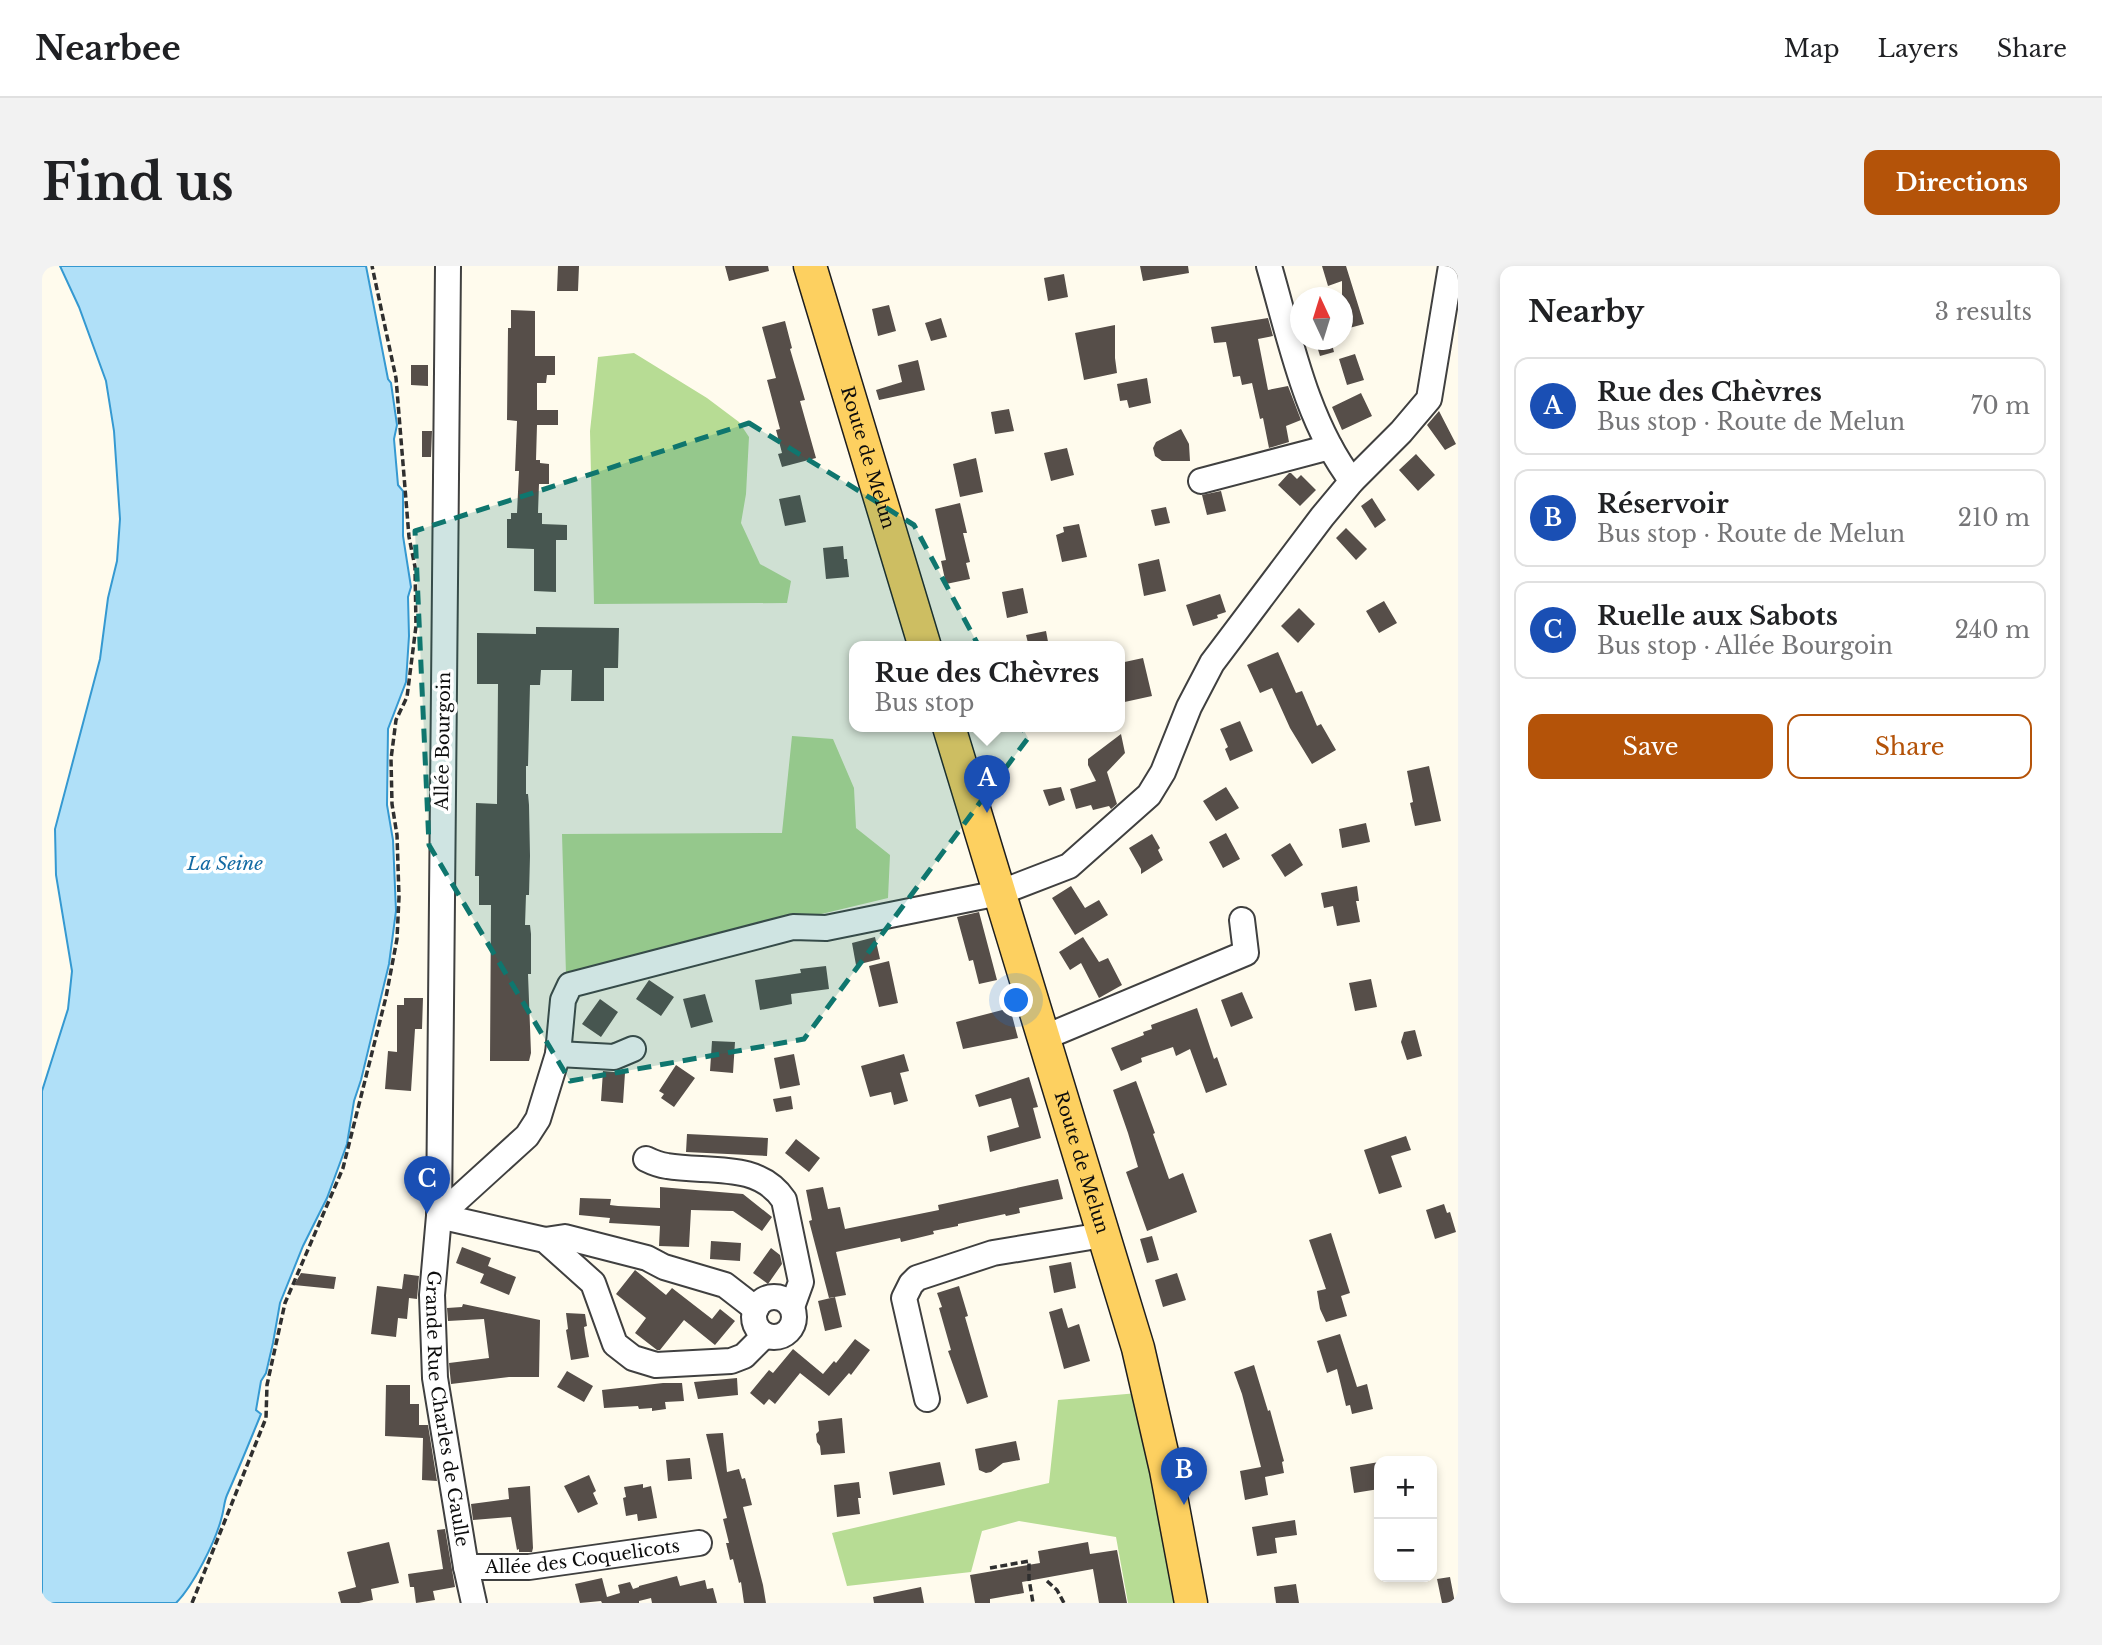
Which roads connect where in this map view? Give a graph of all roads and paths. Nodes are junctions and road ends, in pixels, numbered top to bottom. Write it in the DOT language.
graph roads {
  1 [pos="372,266"];
  2 [pos="448,266"];
  3 [pos="810,266"];
  4 [pos="1269,266"];
  5 [pos="1451,266"];
  6 [pos="1330,447"];
  7 [pos="1200,481"];
  8 [pos="1352,481"];
  9 [pos="923,641"];
  10 [pos="951,732"];
  11 [pos="999,893"];
  12 [pos="1242,920"];
  13 [pos="1043,1038"];
  14 [pos="633,1049"];
  15 [pos="558,1054"];
  16 [pos="646,1159"];
  17 [pos="439,1216"];
  18 [pos="1103,1236"];
  19 [pos="545,1240"];
  20 [pos="616,1250"];
  21 [pos="593,1283"];
  22 [pos="792,1307"];
  23 [pos="756,1308"];
  24 [pos="765,1335"];
  25 [pos="927,1399"];
  26 [pos="699,1543"];
  27 [pos="466,1567"];
  28 [pos="990,1568"];
  29 [pos="1047,1581"];
  30 [pos="192,1603"];
  31 [pos="474,1603"];
  32 [pos="1033,1603"];
  33 [pos="1064,1603"];
  34 [pos="1191,1603"];
  1 -- 30 [label="path"];
  2 -- 17 [label="street, Allée Bourgoin"];
  3 -- 9 [label="main road, Route de Melun"];
  4 -- 6 [label="street"];
  5 -- 8 [label="street"];
  6 -- 7 [label="street"];
  6 -- 8 [label="street"];
  8 -- 11 [label="street"];
  10 -- 11 [label="main road, Route de Melun"];
  11 -- 13 [label="main road, Route de Melun"];
  11 -- 15 [label="street"];
  12 -- 13 [label="street"];
  13 -- 18 [label="main road, Route de Melun"];
  14 -- 15 [label="street"];
  15 -- 17 [label="street"];
  16 -- 22 [label="street"];
  17 -- 19 [label="street"];
  17 -- 27 [label="street, Grande Rue Charles de Gaulle"];
  18 -- 25 [label="street"];
  18 -- 34 [label="main road, Route de Melun"];
  19 -- 20 [label="street"];
  19 -- 21 [label="street"];
  20 -- 21 [label="street"];
  20 -- 23 [label="street"];
  21 -- 24 [label="street"];
  22 -- 23 [label="street"];
  22 -- 24 [label="street"];
  23 -- 24 [label="street"];
  26 -- 27 [label="street, Allée des Coquelicots"];
  27 -- 31 [label="street, Grande Rue Charles de Gaulle"];
  28 -- 32 [label="path"];
  29 -- 33 [label="path"];
}
